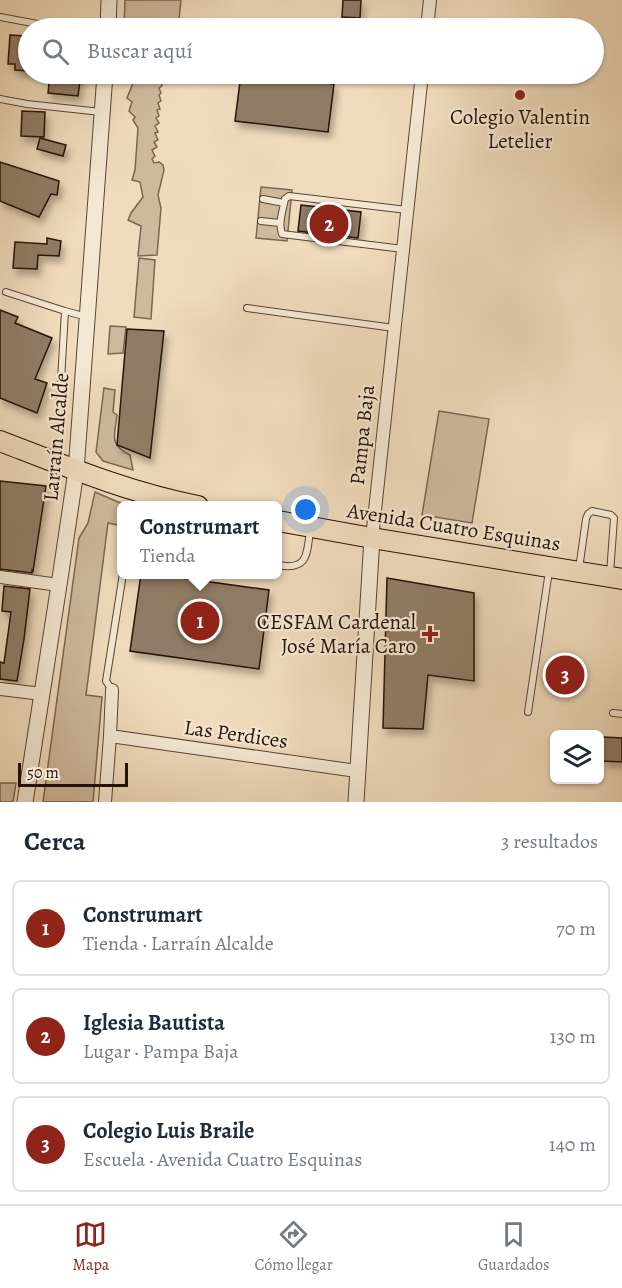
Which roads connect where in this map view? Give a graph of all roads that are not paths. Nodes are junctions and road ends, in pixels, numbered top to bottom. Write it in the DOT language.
graph roads {
  1 [pos="109,0"];
  2 [pos="430,0"];
  3 [pos="0,17"];
  4 [pos="108,18"];
  5 [pos="428,18"];
  6 [pos="18,20"];
  7 [pos="104,84"];
  8 [pos="421,84"];
  9 [pos="0,99"];
  10 [pos="102,112"];
  11 [pos="263,199"];
  12 [pos="284,203"];
  13 [pos="407,210"];
  14 [pos="261,221"];
  15 [pos="280,223"];
  16 [pos="403,249"];
  17 [pos="6,292"];
  18 [pos="247,308"];
  19 [pos="65,311"];
  20 [pos="87,317"];
  21 [pos="394,328"];
  22 [pos="59,415"];
  23 [pos="0,441"];
  24 [pos="76,471"];
  25 [pos="161,501"];
  26 [pos="282,521"];
  27 [pos="311,527"];
  28 [pos="372,538"];
  29 [pos="282,566"];
  30 [pos="549,567"];
  31 [pos="578,572"];
  32 [pos="0,577"];
  33 [pos="616,578"];
  34 [pos="122,579"];
  35 [pos="60,585"];
  36 [pos="0,689"];
  37 [pos="112,690"];
  38 [pos="42,694"];
  39 [pos="528,712"];
  40 [pos="613,713"];
  41 [pos="622,714"];
  42 [pos="110,735"];
  43 [pos="357,771"];
  44 [pos="25,802"];
  45 [pos="105,802"];
  46 [pos="356,802"];
  1 -- 4 [label="street"];
  2 -- 5 [label="street"];
  3 -- 6 [label="lane"];
  7 -- 10 [label="street, Larraín Alcalde"];
  8 -- 13 [label="street, Pampa Baja"];
  9 -- 10 [label="lane"];
  10 -- 20 [label="street, Larraín Alcalde"];
  11 -- 12 [label="lane"];
  12 -- 13 [label="lane"];
  12 -- 15 [label="lane"];
  13 -- 16 [label="street, Pampa Baja"];
  14 -- 15 [label="lane"];
  15 -- 16 [label="lane"];
  16 -- 21 [label="street, Pampa Baja"];
  17 -- 19 [label="lane"];
  18 -- 21 [label="lane"];
  19 -- 20 [label="lane"];
  19 -- 22 [label="lane"];
  20 -- 24 [label="street, Larraín Alcalde"];
  21 -- 28 [label="street, Pampa Baja"];
  23 -- 24 [label="main road"];
  24 -- 25 [label="main road"];
  24 -- 35 [label="street, Larraín Alcalde"];
  26 -- 27 [label="main road, Avenida Cuatro Esquinas"];
  27 -- 28 [label="main road, Avenida Cuatro Esquinas"];
  27 -- 29 [label="lane"];
  28 -- 30 [label="main road, Avenida Cuatro Esquinas"];
  28 -- 43 [label="street, Pampa Baja"];
  30 -- 31 [label="main road, Avenida Cuatro Esquinas"];
  30 -- 39 [label="lane"];
  31 -- 33 [label="main road, Avenida Cuatro Esquinas"];
  31 -- 33 [label="lane"];
  32 -- 35 [label="street"];
  34 -- 37 [label="lane"];
  35 -- 38 [label="street, Larraín Alcalde"];
  36 -- 38 [label="street"];
  37 -- 42 [label="street"];
  38 -- 44 [label="street, Larraín Alcalde"];
  40 -- 41 [label="lane"];
  42 -- 43 [label="street, Las Perdices"];
  42 -- 45 [label="street"];
  43 -- 46 [label="street, Pampa Baja"];
}
